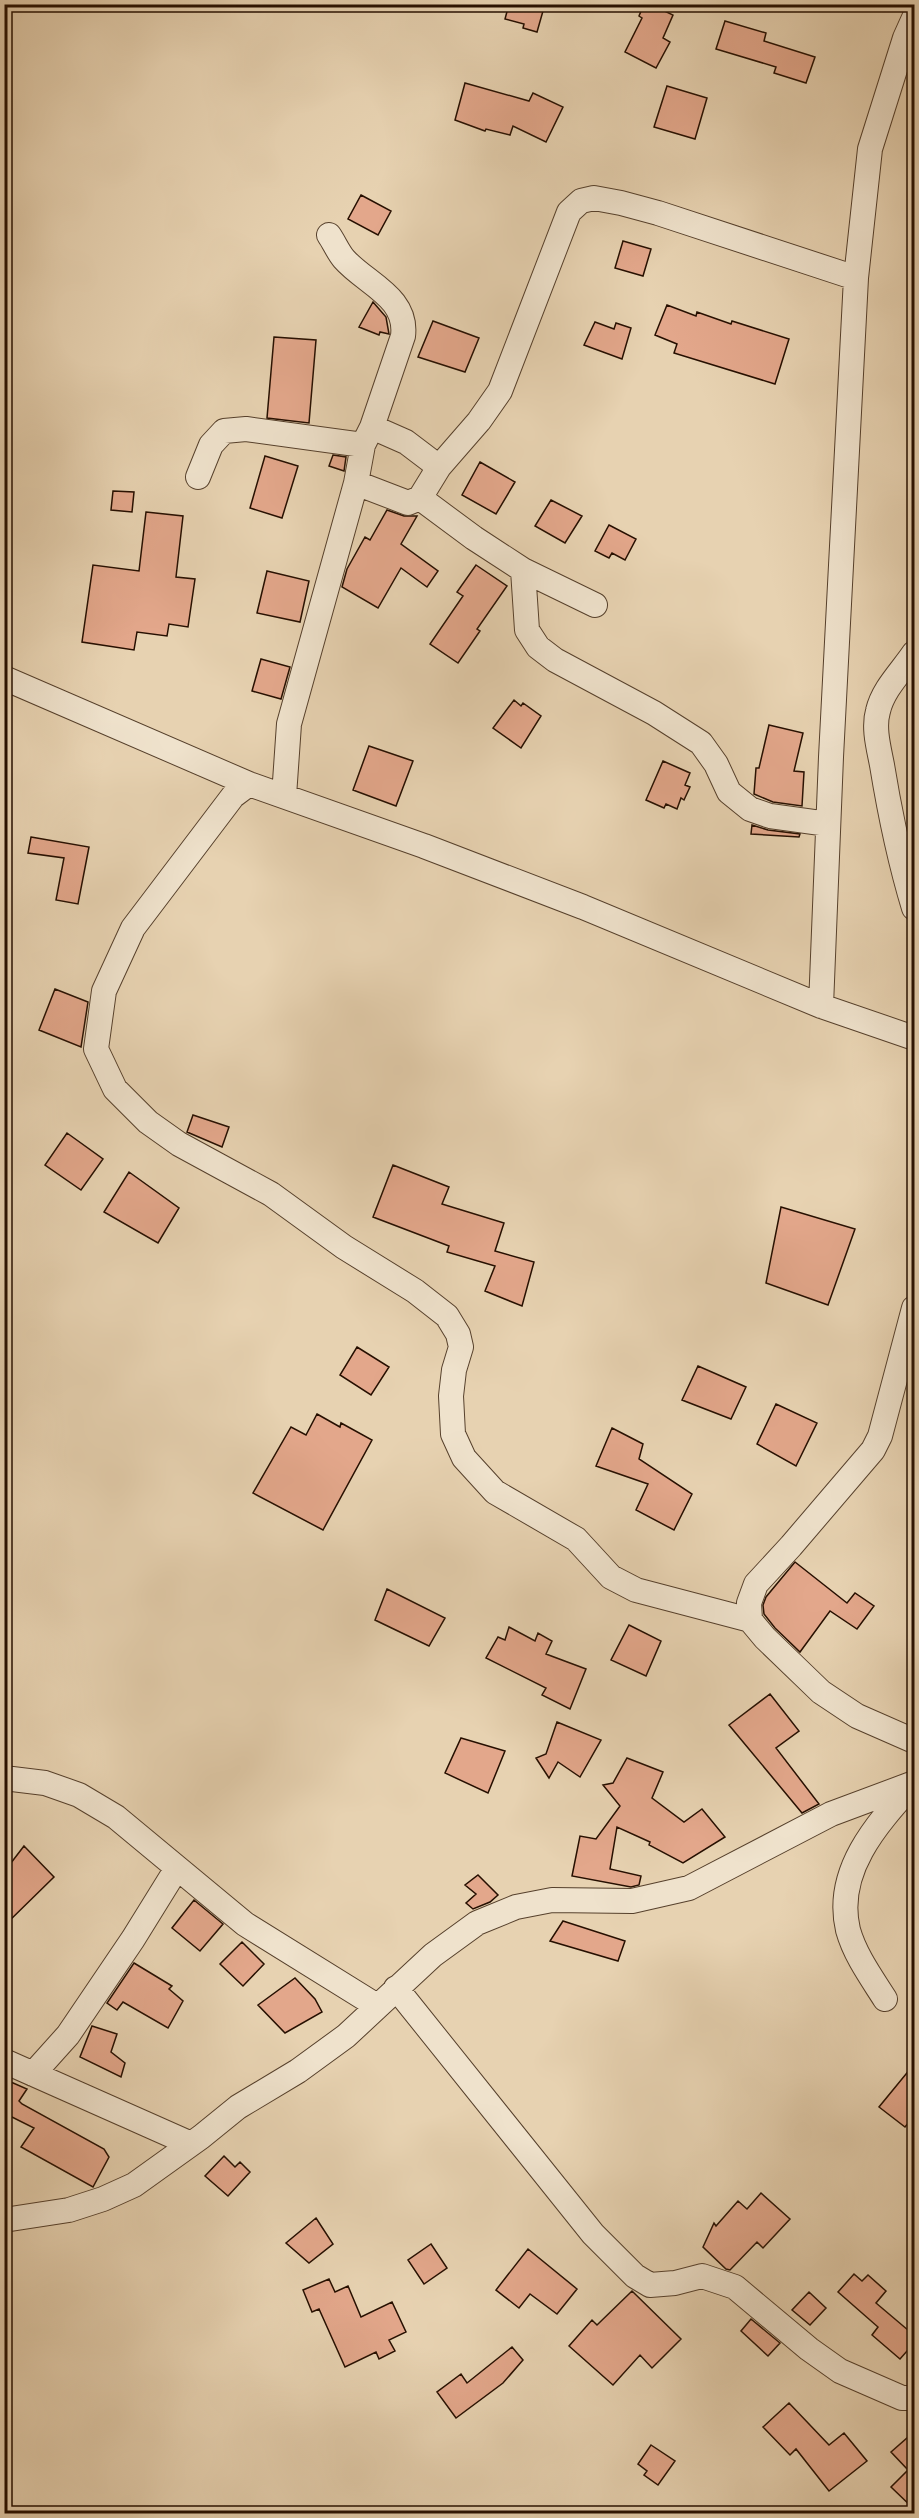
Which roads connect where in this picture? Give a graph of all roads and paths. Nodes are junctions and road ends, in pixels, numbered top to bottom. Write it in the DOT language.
graph roads {
  1 [pos="915,18"];
  2 [pos="329,235"];
  3 [pos="856,278"];
  4 [pos="367,436"];
  5 [pos="439,466"];
  6 [pos="198,477"];
  7 [pos="356,483"];
  8 [pos="420,498"];
  9 [pos="523,570"];
  10 [pos="595,605"];
  11 [pos="915,653"];
  12 [pos="4,678"];
  13 [pos="249,784"];
  14 [pos="284,796"];
  15 [pos="828,824"];
  16 [pos="915,908"];
  17 [pos="821,1006"];
  18 [pos="915,1038"];
  19 [pos="915,1308"];
  20 [pos="750,1620"];
  21 [pos="915,1741"];
  22 [pos="4,1778"];
  23 [pos="914,1784"];
  24 [pos="177,1868"];
  25 [pos="396,1988"];
  26 [pos="885,1999"];
  27 [pos="377,2006"];
  28 [pos="4,2061"];
  29 [pos="33,2074"];
  30 [pos="191,2144"];
  31 [pos="4,2220"];
  32 [pos="915,2398"];
  1 -- 3 [label="street"];
  2 -- 4 [label="street"];
  3 -- 5 [label="street"];
  3 -- 15 [label="street"];
  4 -- 5 [label="street"];
  4 -- 6 [label="street"];
  4 -- 7 [label="street"];
  5 -- 8 [label="street"];
  7 -- 8 [label="street"];
  7 -- 14 [label="street"];
  8 -- 9 [label="street"];
  9 -- 10 [label="street"];
  9 -- 15 [label="street"];
  11 -- 16 [label="street"];
  12 -- 13 [label="street"];
  13 -- 14 [label="street"];
  13 -- 20 [label="street"];
  14 -- 17 [label="street"];
  15 -- 17 [label="street"];
  17 -- 18 [label="street"];
  19 -- 20 [label="street"];
  20 -- 21 [label="street"];
  22 -- 24 [label="street"];
  23 -- 25 [label="street"];
  23 -- 26 [label="street"];
  24 -- 27 [label="street"];
  24 -- 29 [label="street"];
  25 -- 27 [label="street"];
  25 -- 32 [label="street"];
  27 -- 30 [label="street"];
  28 -- 29 [label="street"];
  29 -- 30 [label="street"];
  30 -- 31 [label="street"];
}
